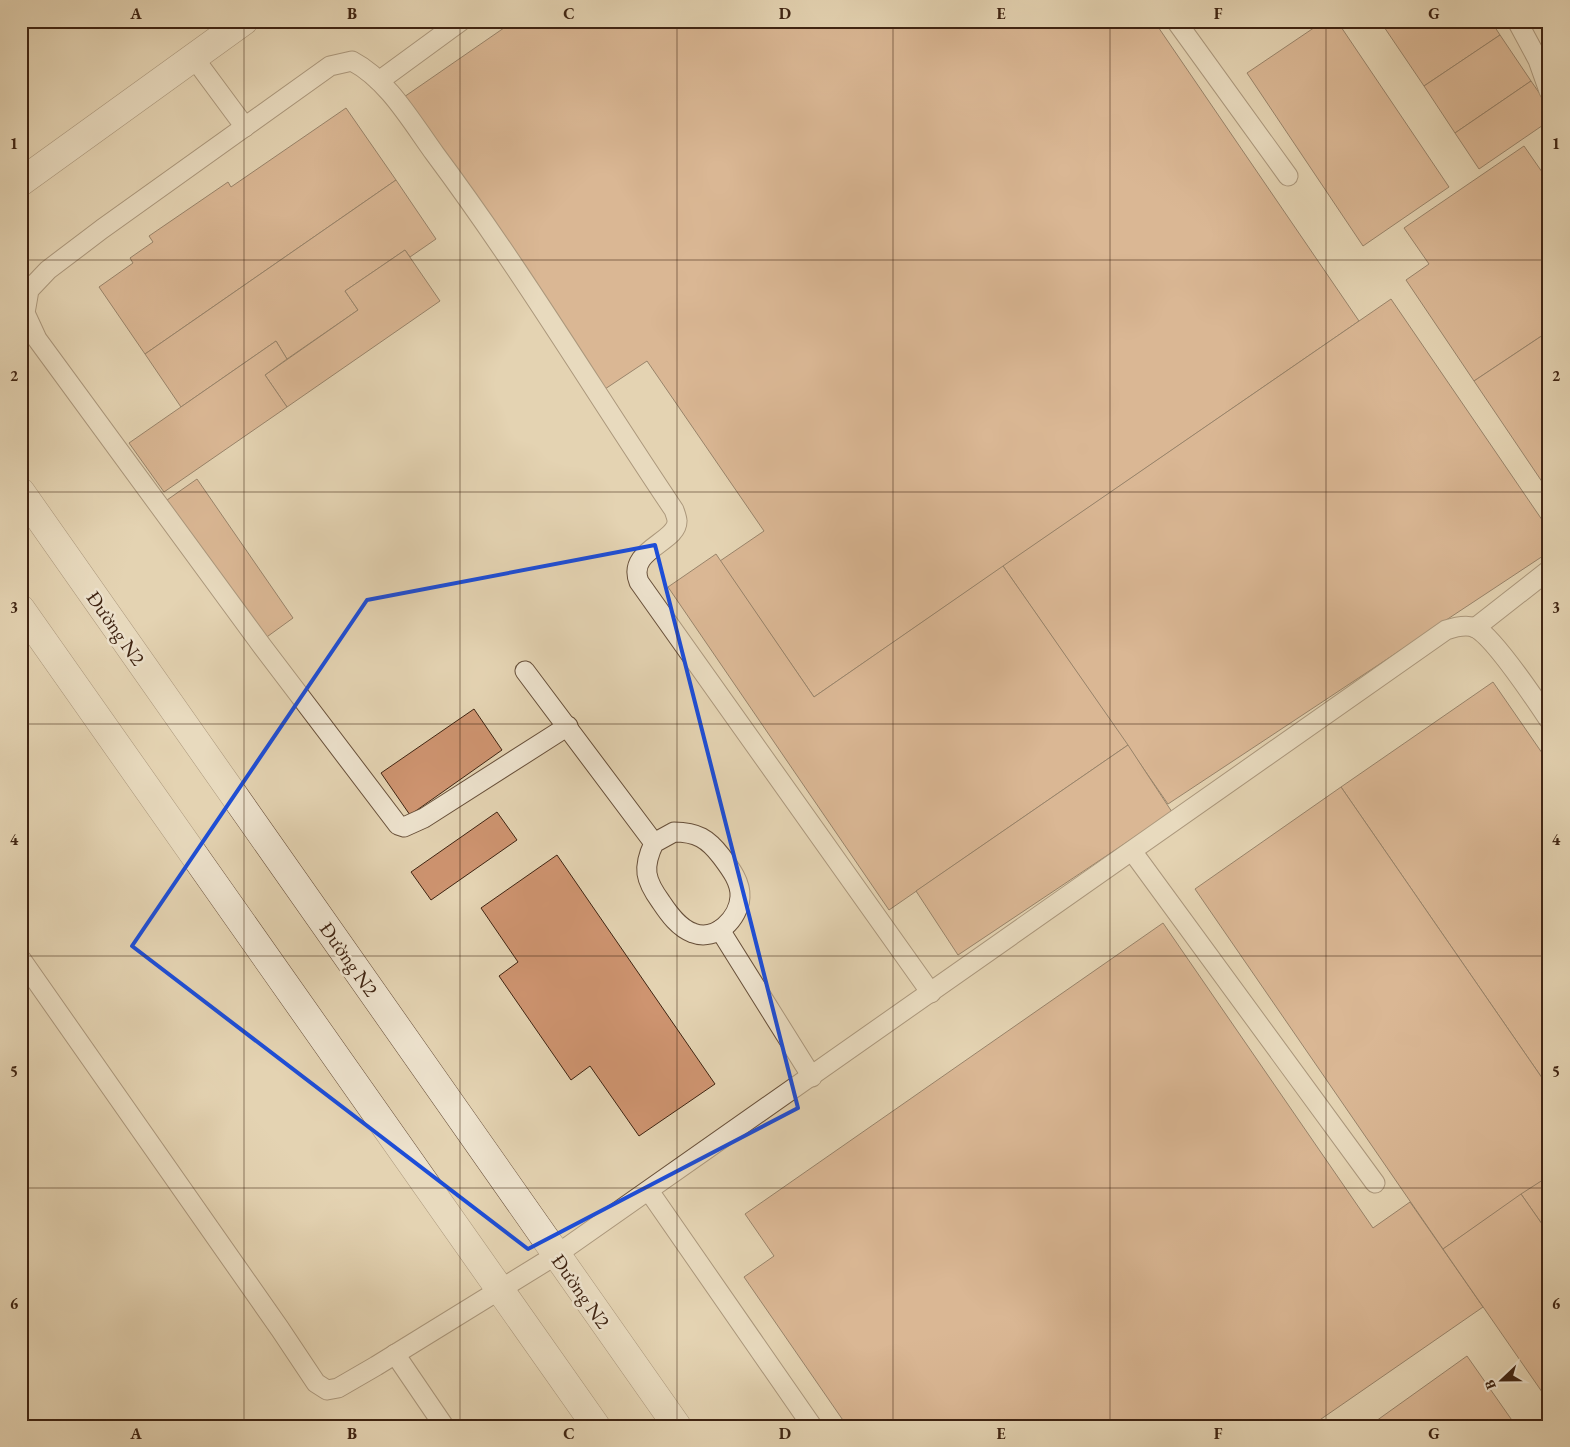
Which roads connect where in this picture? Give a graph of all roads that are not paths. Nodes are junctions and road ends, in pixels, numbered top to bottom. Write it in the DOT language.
graph roads {
  1 [pos="244,21"];
  2 [pos="462,21"];
  3 [pos="1176,21"];
  4 [pos="1517,21"];
  5 [pos="194,58"];
  6 [pos="379,81"];
  7 [pos="1549,91"];
  8 [pos="245,127"];
  9 [pos="1288,176"];
  10 [pos="21,182"];
  11 [pos="21,492"];
  12 [pos="1549,570"];
  13 [pos="21,609"];
  14 [pos="1475,628"];
  15 [pos="525,671"];
  16 [pos="1547,713"];
  17 [pos="568,726"];
  18 [pos="654,843"];
  19 [pos="1132,851"];
  20 [pos="720,930"];
  21 [pos="21,960"];
  22 [pos="931,993"];
  23 [pos="812,1077"];
  24 [pos="1375,1183"];
  25 [pos="648,1191"];
  26 [pos="556,1255"];
  27 [pos="501,1290"];
  28 [pos="395,1354"];
  29 [pos="444,1426"];
  30 [pos="596,1426"];
  31 [pos="677,1426"];
  32 [pos="812,1426"];
  1 -- 5 [label="street"];
  2 -- 6 [label="lane"];
  3 -- 9 [label="lane"];
  4 -- 7 [label="lane"];
  5 -- 8 [label="lane"];
  5 -- 10 [label="street"];
  6 -- 8 [label="lane"];
  6 -- 22 [label="lane"];
  8 -- 17 [label="lane"];
  11 -- 26 [label="street, Đường N2"];
  12 -- 14 [label="lane"];
  13 -- 27 [label="street"];
  14 -- 16 [label="lane"];
  14 -- 19 [label="lane"];
  15 -- 17 [label="lane"];
  17 -- 18 [label="lane"];
  18 -- 20 [label="lane"];
  18 -- 20 [label="lane"];
  19 -- 22 [label="lane"];
  19 -- 24 [label="lane"];
  20 -- 23 [label="lane"];
  21 -- 28 [label="lane"];
  22 -- 23 [label="lane"];
  23 -- 25 [label="lane"];
  25 -- 26 [label="lane"];
  25 -- 32 [label="lane"];
  26 -- 27 [label="lane"];
  26 -- 31 [label="street, Đường N2"];
  27 -- 28 [label="lane"];
  27 -- 30 [label="street"];
  28 -- 29 [label="lane"];
}
